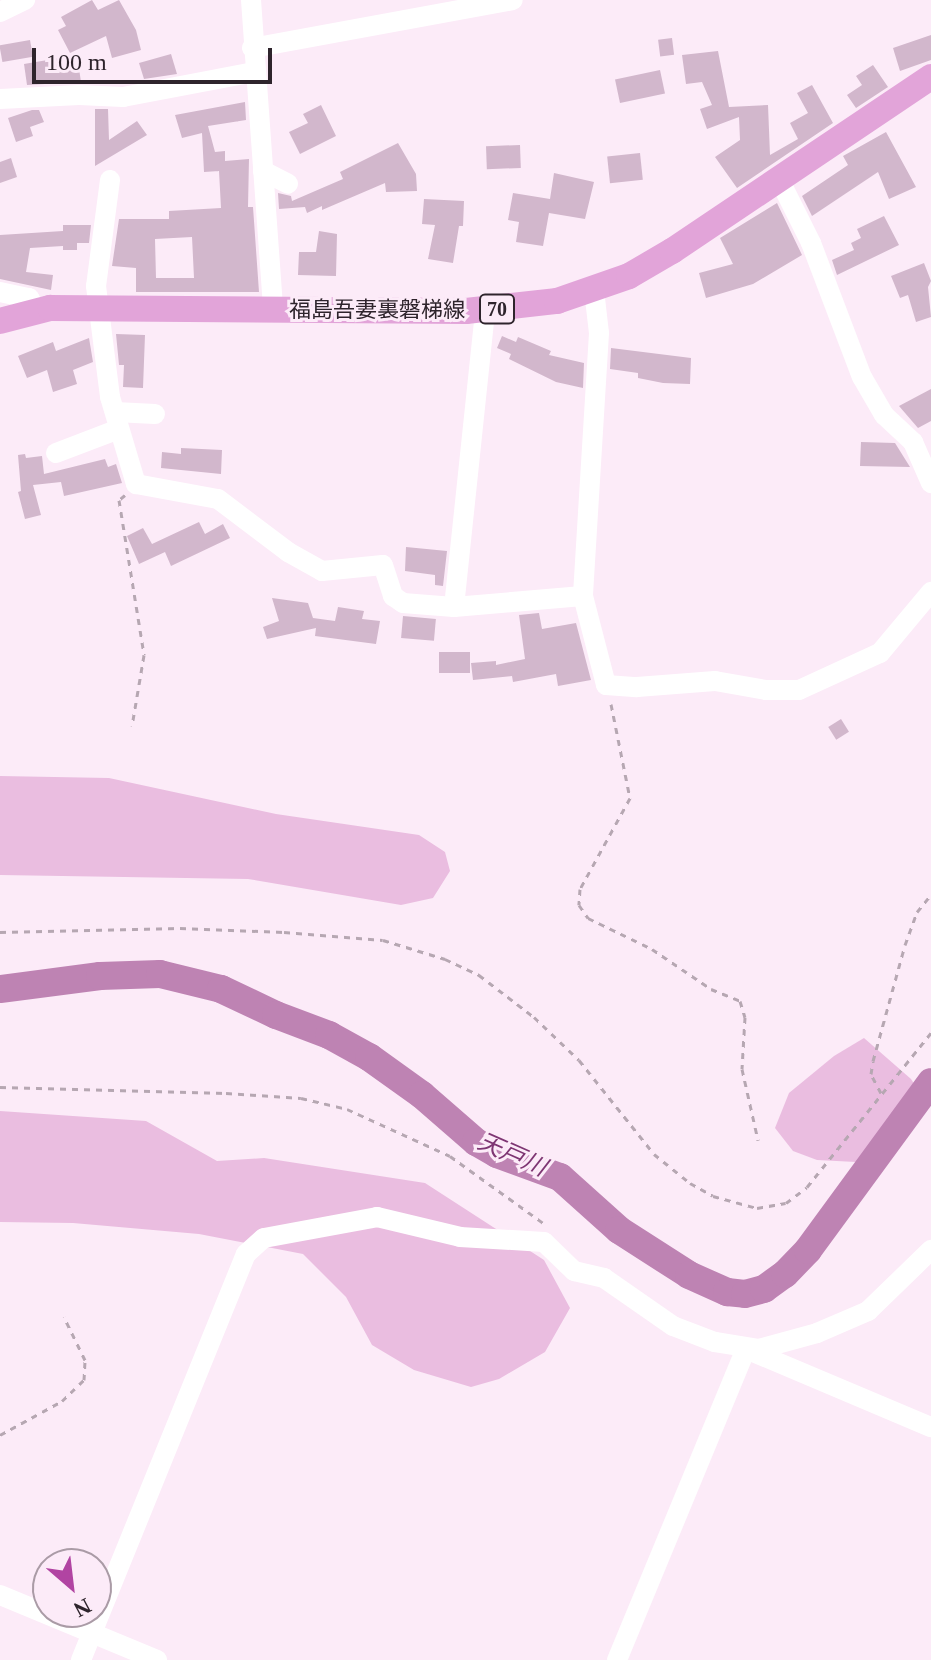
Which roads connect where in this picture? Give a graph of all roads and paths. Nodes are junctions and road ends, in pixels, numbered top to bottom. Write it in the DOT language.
graph roads {
  1 [pos="25,0"];
  2 [pos="251,0"];
  3 [pos="513,0"];
  4 [pos="0,12"];
  5 [pos="252,48"];
  6 [pos="254,72"];
  7 [pos="931,77"];
  8 [pos="0,99"];
  9 [pos="263,171"];
  10 [pos="779,179"];
  11 [pos="110,180"];
  12 [pos="288,184"];
  13 [pos="594,290"];
  14 [pos="0,292"];
  15 [pos="99,307"];
  16 [pos="273,310"];
  17 [pos="485,310"];
  18 [pos="37,311"];
  19 [pos="0,321"];
  20 [pos="155,414"];
  21 [pos="117,421"];
  22 [pos="923,440"];
  23 [pos="56,453"];
  24 [pos="931,483"];
  25 [pos="136,484"];
  26 [pos="931,592"];
  27 [pos="583,596"];
  28 [pos="454,607"];
  29 [pos="606,685"];
  30 [pos="132,726"];
  31 [pos="931,895"];
  32 [pos="0,932"];
  33 [pos="931,1033"];
  34 [pos="0,1087"];
  35 [pos="882,1094"];
  36 [pos="758,1140"];
  37 [pos="548,1226"];
  38 [pos="931,1250"];
  39 [pos="64,1317"];
  40 [pos="746,1349"];
  41 [pos="931,1427"];
  42 [pos="0,1435"];
  43 [pos="0,1595"];
  44 [pos="91,1632"];
  45 [pos="81,1660"];
  46 [pos="157,1660"];
  47 [pos="617,1660"];
  1 -- 4 [label="street"];
  2 -- 5 [label="street"];
  3 -- 5 [label="street"];
  5 -- 6 [label="street"];
  6 -- 8 [label="street"];
  6 -- 9 [label="street"];
  7 -- 10 [label="main road, 福島吾妻裏磐梯線 / 70"];
  9 -- 12 [label="street"];
  9 -- 16 [label="street"];
  10 -- 13 [label="main road, 福島吾妻裏磐梯線 / 70"];
  10 -- 22 [label="street"];
  11 -- 15 [label="street"];
  13 -- 17 [label="main road, 福島吾妻裏磐梯線 / 70"];
  13 -- 27 [label="street"];
  14 -- 18 [label="street"];
  15 -- 16 [label="main road, 福島吾妻裏磐梯線 / 70"];
  15 -- 18 [label="main road, 福島吾妻裏磐梯線 / 70"];
  15 -- 21 [label="street"];
  16 -- 17 [label="main road, 福島吾妻裏磐梯線 / 70"];
  17 -- 28 [label="street"];
  18 -- 19 [label="main road, 福島吾妻裏磐梯線 / 70"];
  20 -- 21 [label="street"];
  21 -- 23 [label="street"];
  21 -- 25 [label="street"];
  22 -- 24 [label="street"];
  25 -- 28 [label="street"];
  25 -- 30 [label="path"];
  26 -- 29 [label="street"];
  27 -- 28 [label="street"];
  27 -- 29 [label="street"];
  29 -- 36 [label="path"];
  31 -- 35 [label="path"];
  32 -- 35 [label="path"];
  33 -- 35 [label="path"];
  34 -- 37 [label="path"];
  38 -- 40 [label="street"];
  39 -- 42 [label="path"];
  40 -- 41 [label="street"];
  40 -- 44 [label="street"];
  40 -- 47 [label="street"];
  43 -- 44 [label="street"];
  44 -- 45 [label="street"];
  44 -- 46 [label="street"];
}
